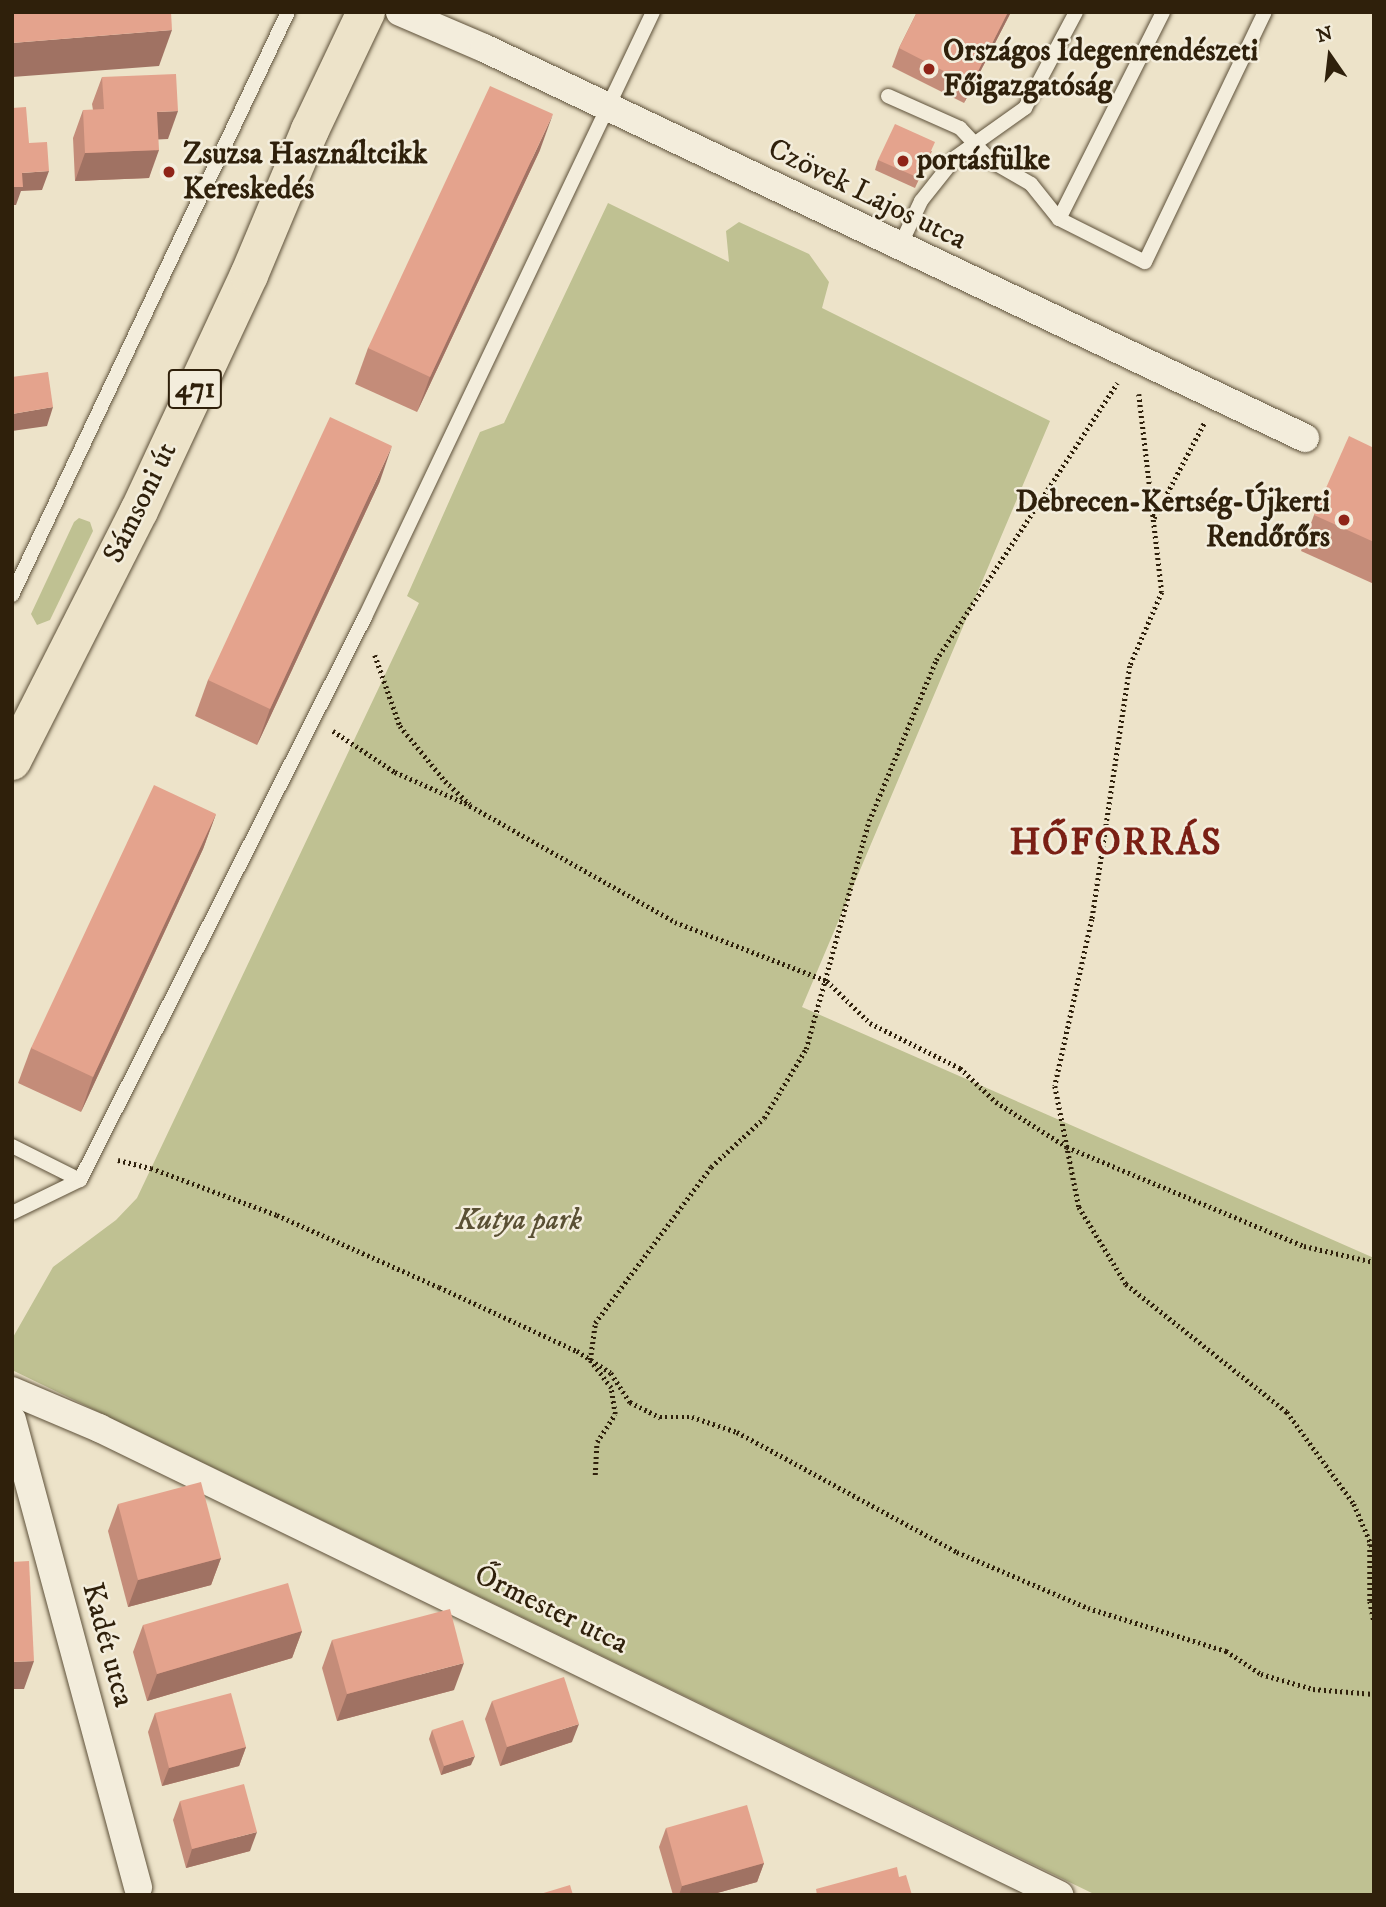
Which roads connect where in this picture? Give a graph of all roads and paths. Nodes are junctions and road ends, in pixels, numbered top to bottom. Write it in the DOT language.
graph roads {
  1 [pos="288,12"];
  2 [pos="366,12"];
  3 [pos="400,12"];
  4 [pos="653,12"];
  5 [pos="1076,12"];
  6 [pos="1163,12"];
  7 [pos="1265,12"];
  8 [pos="888,96"];
  9 [pos="608,107"];
  10 [pos="975,145"];
  11 [pos="1059,219"];
  12 [pos="900,248"];
  13 [pos="1134,357"];
  14 [pos="1217,398"];
  15 [pos="1305,438"];
  16 [pos="1154,518"];
  17 [pos="12,595"];
  18 [pos="365,617"];
  19 [pos="315,719"];
  20 [pos="12,761"];
  21 [pos="476,809"];
  22 [pos="827,981"];
  23 [pos="12,1146"];
  24 [pos="1067,1147"];
  25 [pos="93,1154"];
  26 [pos="80,1180"];
  27 [pos="12,1213"];
  28 [pos="1374,1262"];
  29 [pos="590,1360"];
  30 [pos="12,1391"];
  31 [pos="12,1420"];
  32 [pos="595,1475"];
  33 [pos="1370,1543"];
  34 [pos="1374,1551"];
  35 [pos="1374,1622"];
  36 [pos="1374,1694"];
  37 [pos="138,1888"];
  38 [pos="1059,1895"];
  1 -- 17 [label="lane"];
  2 -- 20 [label="main road, Sámsoni út / 471"];
  3 -- 9 [label="street, Czövek Lajos utca"];
  4 -- 9 [label="lane"];
  5 -- 10 [label="lane"];
  6 -- 11 [label="lane"];
  7 -- 11 [label="lane"];
  8 -- 10 [label="lane"];
  9 -- 12 [label="street, Czövek Lajos utca"];
  9 -- 18 [label="lane"];
  10 -- 11 [label="lane"];
  10 -- 12 [label="lane"];
  12 -- 13 [label="street, Czövek Lajos utca"];
  13 -- 14 [label="street, Czövek Lajos utca"];
  13 -- 16 [label="path"];
  13 -- 22 [label="path"];
  14 -- 15 [label="street, Czövek Lajos utca"];
  14 -- 16 [label="path"];
  16 -- 24 [label="path"];
  18 -- 19 [label="lane"];
  18 -- 21 [label="path"];
  19 -- 21 [label="path"];
  19 -- 25 [label="lane"];
  21 -- 22 [label="path"];
  22 -- 24 [label="path"];
  22 -- 29 [label="path"];
  23 -- 26 [label="lane"];
  24 -- 28 [label="path"];
  24 -- 33 [label="path"];
  25 -- 26 [label="lane"];
  25 -- 29 [label="path"];
  26 -- 27 [label="lane"];
  29 -- 32 [label="path"];
  29 -- 36 [label="path"];
  30 -- 38 [label="street, Őrmester utca"];
  31 -- 37 [label="street, Kadét utca"];
  33 -- 34 [label="path"];
  33 -- 35 [label="path"];
}
